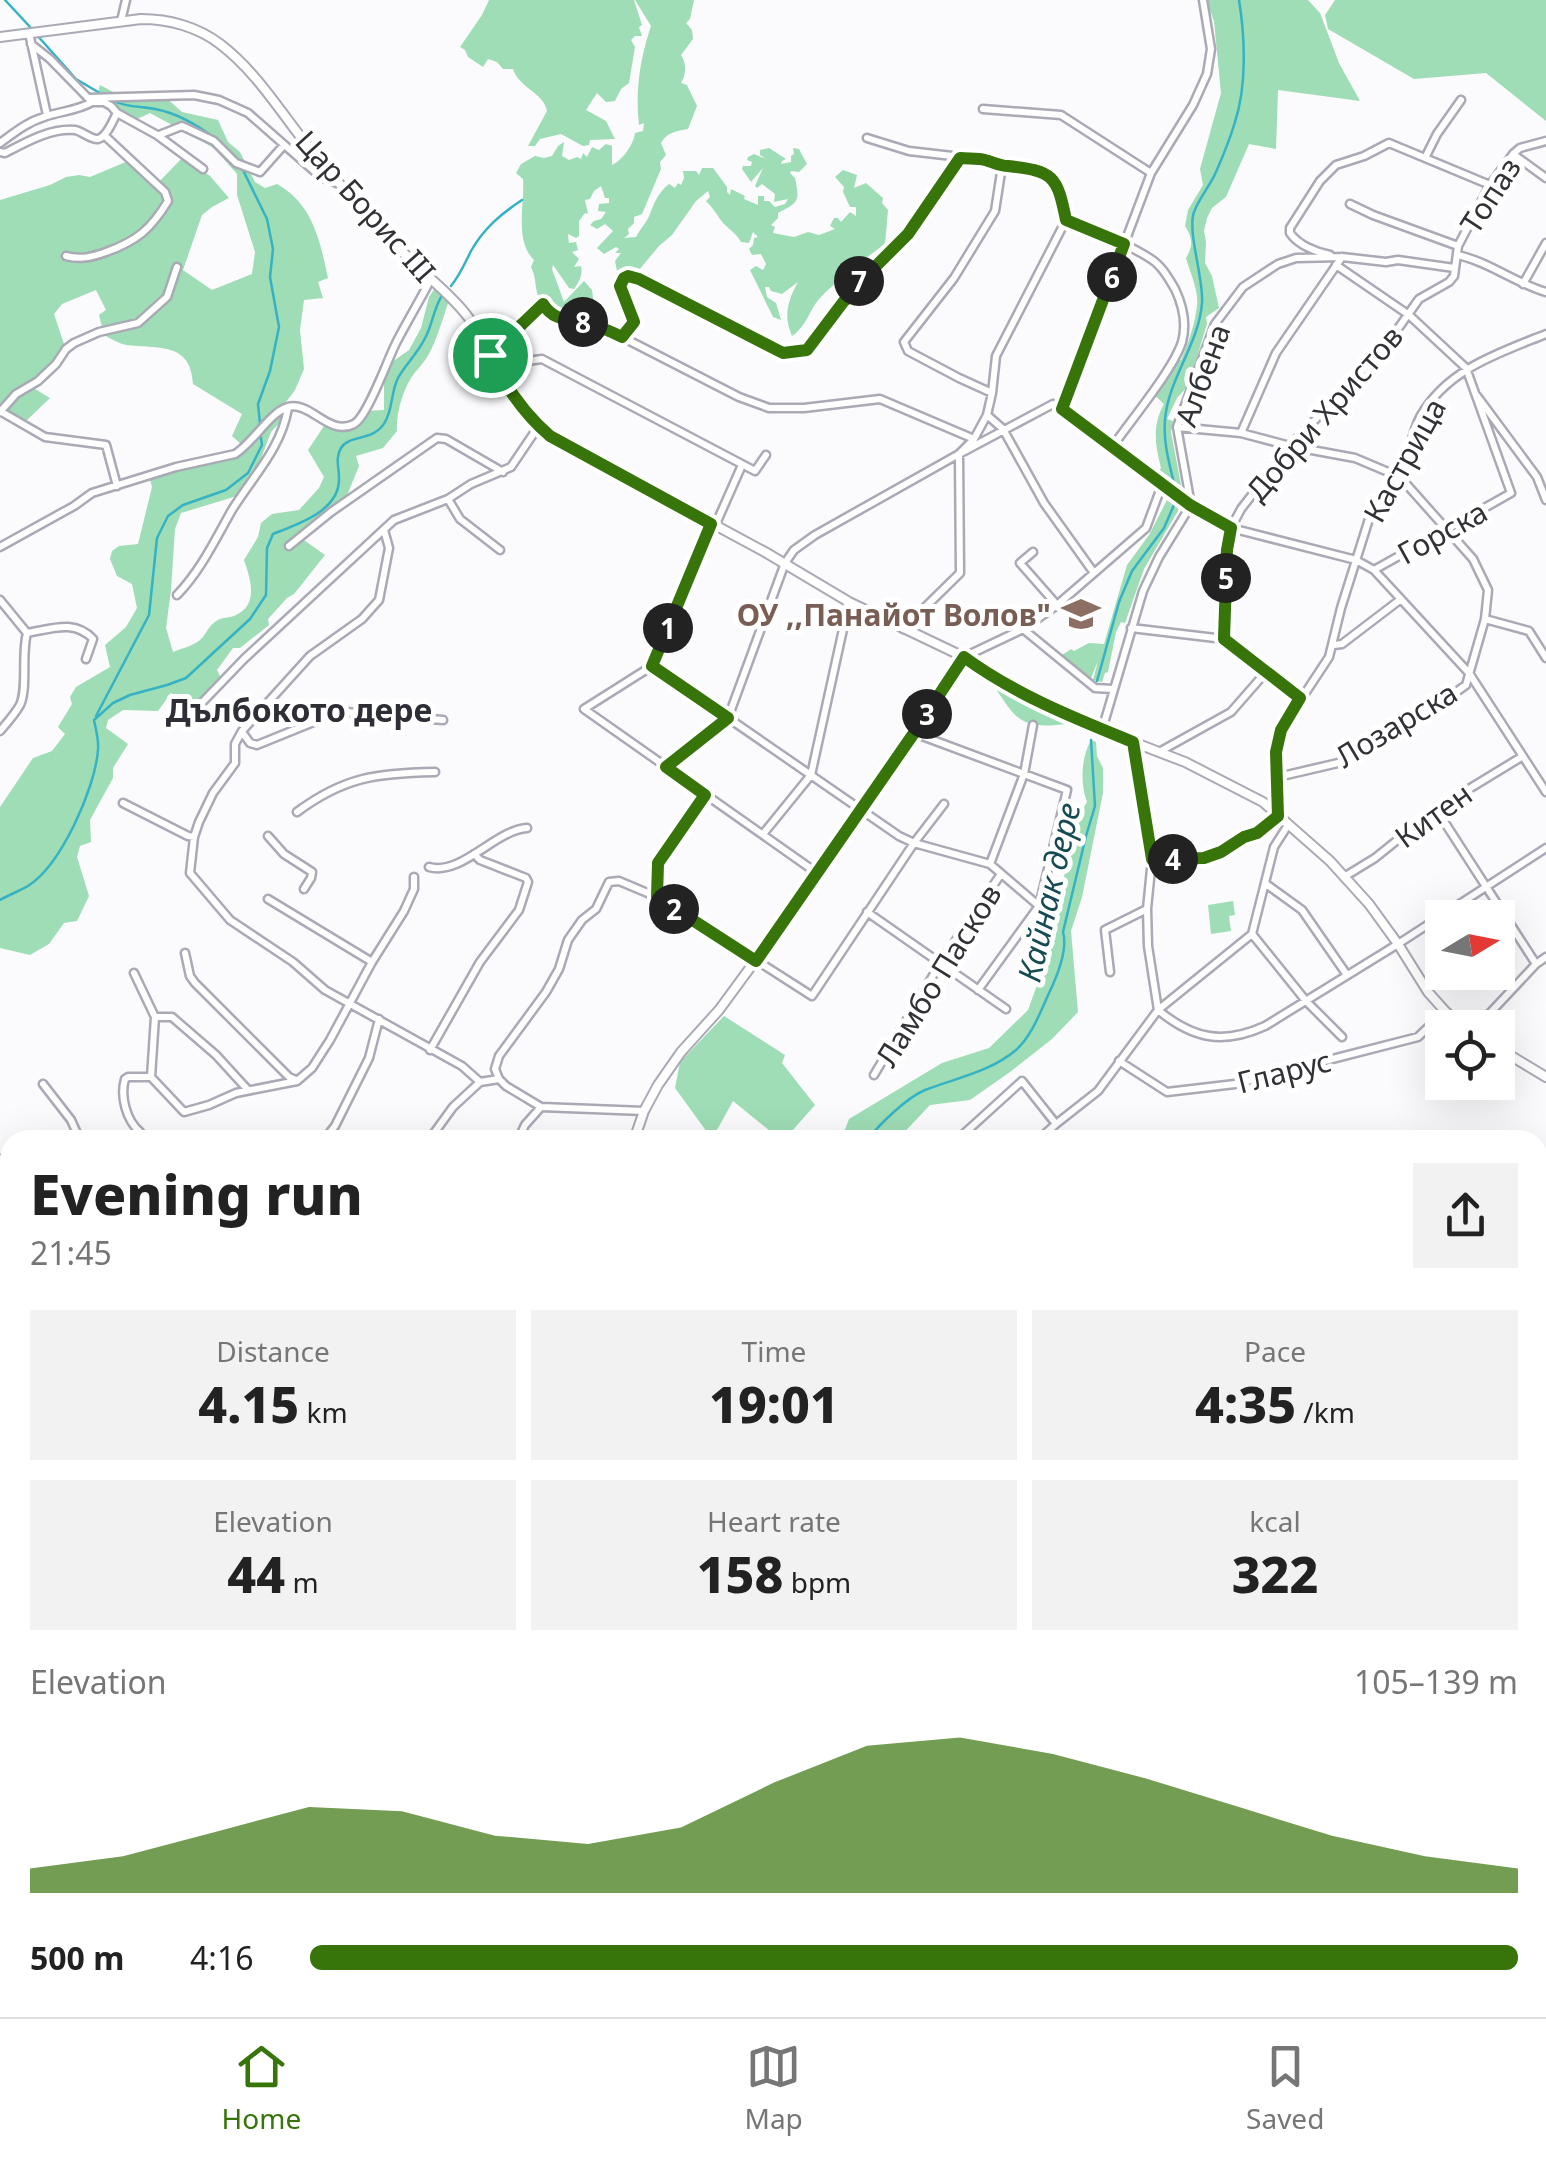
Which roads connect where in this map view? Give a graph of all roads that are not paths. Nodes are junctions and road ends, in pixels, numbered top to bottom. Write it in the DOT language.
graph roads {
  1 [pos="126,0"];
  2 [pos="1202,0"];
  3 [pos="122,21"];
  4 [pos="29,34"];
  5 [pos="0,37"];
  6 [pos="31,44"];
  7 [pos="90,100"];
  8 [pos="1461,100"];
  9 [pos="983,109"];
  10 [pos="117,113"];
  11 [pos="47,115"];
  12 [pos="104,135"];
  13 [pos="158,135"];
  14 [pos="868,138"];
  15 [pos="1546,141"];
  16 [pos="0,143"];
  17 [pos="284,145"];
  18 [pos="0,152"];
  19 [pos="1513,154"];
  20 [pos="960,158"];
  21 [pos="1425,158"];
  22 [pos="1002,166"];
  23 [pos="203,169"];
  24 [pos="1151,173"];
  25 [pos="1546,178"];
  26 [pos="340,184"];
  27 [pos="1490,185"];
  28 [pos="1350,204"];
  29 [pos="1066,220"];
  30 [pos="1124,244"];
  31 [pos="1546,244"];
  32 [pos="1458,250"];
  33 [pos="66,256"];
  34 [pos="1342,257"];
  35 [pos="1336,265"];
  36 [pos="177,266"];
  37 [pos="1454,268"];
  38 [pos="432,279"];
  39 [pos="1523,284"];
  40 [pos="1546,292"];
  41 [pos="1409,315"];
  42 [pos="1546,334"];
  43 [pos="622,337"];
  44 [pos="1532,339"];
  45 [pos="1546,344"];
  46 [pos="490,355"];
  47 [pos="1466,368"];
  48 [pos="506,384"];
  49 [pos="1473,392"];
  50 [pos="992,393"];
  51 [pos="288,407"];
  52 [pos="1062,409"];
  53 [pos="0,411"];
  54 [pos="986,415"];
  55 [pos="1177,426"];
  56 [pos="538,427"];
  57 [pos="1003,429"];
  58 [pos="1241,433"];
  59 [pos="974,439"];
  60 [pos="1113,446"];
  61 [pos="1290,446"];
  62 [pos="959,454"];
  63 [pos="766,456"];
  64 [pos="744,466"];
  65 [pos="503,472"];
  66 [pos="1400,477"];
  67 [pos="1162,485"];
  68 [pos="116,486"];
  69 [pos="448,498"];
  70 [pos="1546,500"];
  71 [pos="1190,505"];
  72 [pos="713,525"];
  73 [pos="1231,528"];
  74 [pos="384,530"];
  75 [pos="1447,530"];
  76 [pos="289,546"];
  77 [pos="0,547"];
  78 [pos="500,550"];
  79 [pos="1033,552"];
  80 [pos="1356,560"];
  81 [pos="785,563"];
  82 [pos="1374,570"];
  83 [pos="1094,572"];
  84 [pos="177,595"];
  85 [pos="1401,599"];
  86 [pos="0,600"];
  87 [pos="849,602"];
  88 [pos="1057,604"];
  89 [pos="1485,619"];
  90 [pos="1131,628"];
  91 [pos="903,630"];
  92 [pos="1023,630"];
  93 [pos="27,633"];
  94 [pos="1224,639"];
  95 [pos="1334,645"];
  96 [pos="964,657"];
  97 [pos="1546,658"];
  98 [pos="86,659"];
  99 [pos="652,666"];
  100 [pos="1266,672"];
  101 [pos="1469,673"];
  102 [pos="1113,690"];
  103 [pos="1300,698"];
  104 [pos="192,713"];
  105 [pos="728,718"];
  106 [pos="442,720"];
  107 [pos="1033,726"];
  108 [pos="1102,730"];
  109 [pos="0,731"];
  110 [pos="242,732"];
  111 [pos="914,733"];
  112 [pos="1133,742"];
  113 [pos="1159,752"];
  114 [pos="1523,756"];
  115 [pos="666,767"];
  116 [pos="435,772"];
  117 [pos="1024,774"];
  118 [pos="811,775"];
  119 [pos="1278,778"];
  120 [pos="1546,792"];
  121 [pos="705,795"];
  122 [pos="123,803"];
  123 [pos="944,804"];
  124 [pos="1436,809"];
  125 [pos="861,810"];
  126 [pos="297,812"];
  127 [pos="1278,816"];
  128 [pos="1288,825"];
  129 [pos="526,828"];
  130 [pos="763,834"];
  131 [pos="268,836"];
  132 [pos="194,837"];
  133 [pos="914,843"];
  134 [pos="1546,848"];
  135 [pos="474,854"];
  136 [pos="1152,859"];
  137 [pos="990,864"];
  138 [pos="432,868"];
  139 [pos="818,873"];
  140 [pos="1001,874"];
  141 [pos="414,876"];
  142 [pos="1344,876"];
  143 [pos="1266,884"];
  144 [pos="1487,885"];
  145 [pos="304,890"];
  146 [pos="657,897"];
  147 [pos="268,899"];
  148 [pos="1039,906"];
  149 [pos="1147,910"];
  150 [pos="867,912"];
  151 [pos="1252,934"];
  152 [pos="1398,944"];
  153 [pos="185,953"];
  154 [pos="1546,957"];
  155 [pos="756,961"];
  156 [pos="372,962"];
  157 [pos="941,962"];
  158 [pos="1536,964"];
  159 [pos="134,972"];
  160 [pos="1110,972"];
  161 [pos="1347,975"];
  162 [pos="978,990"];
  163 [pos="349,1001"];
  164 [pos="1306,1001"];
  165 [pos="1006,1010"];
  166 [pos="1158,1010"];
  167 [pos="1444,1010"];
  168 [pos="1493,1010"];
  169 [pos="156,1017"];
  170 [pos="379,1019"];
  171 [pos="1425,1030"];
  172 [pos="1342,1037"];
  173 [pos="430,1050"];
  174 [pos="1515,1059"];
  175 [pos="1119,1062"];
  176 [pos="874,1075"];
  177 [pos="150,1077"];
  178 [pos="1546,1077"];
  179 [pos="499,1078"];
  180 [pos="297,1081"];
  181 [pos="480,1082"];
  182 [pos="43,1084"];
  183 [pos="248,1090"];
  184 [pos="541,1107"];
  185 [pos="644,1111"];
  186 [pos="1056,1124"];
  187 [pos="76,1130"];
  188 [pos="138,1130"];
  189 [pos="332,1130"];
  190 [pos="437,1130"];
  191 [pos="522,1130"];
  192 [pos="637,1130"];
  193 [pos="968,1130"];
  194 [pos="1049,1130"];
  1 -- 3 [label="street"];
  2 -- 24 [label="street"];
  3 -- 4 [label="street, Цар Борис III"];
  3 -- 26 [label="street, Цар Борис III"];
  4 -- 5 [label="street, Цар Борис III"];
  4 -- 6 [label="street"];
  6 -- 7 [label="street"];
  6 -- 11 [label="street"];
  7 -- 10 [label="street"];
  7 -- 11 [label="street"];
  7 -- 17 [label="street"];
  8 -- 21 [label="street"];
  9 -- 24 [label="street"];
  10 -- 12 [label="street"];
  10 -- 13 [label="street"];
  11 -- 16 [label="street"];
  12 -- 18 [label="street"];
  12 -- 33 [label="street"];
  13 -- 17 [label="street"];
  13 -- 23 [label="street"];
  14 -- 20 [label="street"];
  15 -- 19 [label="street, Топаз"];
  17 -- 26 [label="street"];
  19 -- 25 [label="street"];
  19 -- 27 [label="street, Топаз"];
  20 -- 22 [label="street"];
  20 -- 43 [label="street"];
  21 -- 27 [label="street"];
  21 -- 34 [label="street"];
  22 -- 29 [label="street"];
  22 -- 50 [label="street"];
  24 -- 30 [label="street"];
  26 -- 38 [label="street, Цар Борис III"];
  27 -- 32 [label="street, Топаз"];
  28 -- 32 [label="street"];
  29 -- 30 [label="street"];
  29 -- 50 [label="street"];
  30 -- 52 [label="street"];
  30 -- 60 [label="street"];
  31 -- 39 [label="street"];
  32 -- 37 [label="street, Топаз"];
  32 -- 39 [label="street"];
  34 -- 35 [label="street"];
  34 -- 37 [label="street, Албена"];
  34 -- 55 [label="street, Албена"];
  35 -- 41 [label="street"];
  35 -- 58 [label="street"];
  36 -- 53 [label="street"];
  37 -- 41 [label="street, Добри Христов"];
  38 -- 46 [label="street, Цар Борис III"];
  38 -- 51 [label="street"];
  39 -- 40 [label="street"];
  41 -- 47 [label="street"];
  41 -- 61 [label="street, Добри Христов"];
  42 -- 44 [label="street, Кастрица"];
  43 -- 46 [label="street"];
  43 -- 59 [label="street"];
  44 -- 45 [label="street"];
  44 -- 47 [label="street, Кастрица"];
  46 -- 48 [label="street, Цар Борис III"];
  47 -- 49 [label="street"];
  47 -- 66 [label="street, Кастрица"];
  48 -- 56 [label="street, Цар Борис III"];
  48 -- 64 [label="street"];
  49 -- 70 [label="street"];
  49 -- 75 [label="street, Горска"];
  50 -- 54 [label="street"];
  51 -- 68 [label="street"];
  51 -- 84 [label="street"];
  52 -- 57 [label="street"];
  52 -- 60 [label="street"];
  53 -- 68 [label="street"];
  54 -- 57 [label="street"];
  54 -- 59 [label="street"];
  55 -- 58 [label="street"];
  55 -- 71 [label="street, Албена"];
  56 -- 65 [label="street"];
  56 -- 72 [label="street, Цар Борис III"];
  57 -- 62 [label="street"];
  57 -- 83 [label="street"];
  58 -- 61 [label="street"];
  59 -- 62 [label="street"];
  60 -- 67 [label="street"];
  61 -- 66 [label="street"];
  61 -- 73 [label="street, Добри Христов"];
  62 -- 81 [label="street"];
  62 -- 91 [label="street"];
  63 -- 64 [label="street"];
  64 -- 72 [label="street"];
  65 -- 69 [label="street"];
  65 -- 76 [label="street"];
  66 -- 75 [label="street, Лозарска"];
  66 -- 80 [label="street, Кастрица"];
  67 -- 71 [label="street"];
  67 -- 83 [label="street"];
  68 -- 77 [label="street"];
  69 -- 74 [label="street"];
  69 -- 78 [label="street"];
  71 -- 73 [label="street"];
  71 -- 90 [label="street"];
  72 -- 81 [label="street, Цар Борис III"];
  72 -- 99 [label="street"];
  73 -- 80 [label="street"];
  73 -- 94 [label="street, Добри Христов"];
  74 -- 104 [label="street"];
  74 -- 110 [label="street"];
  75 -- 82 [label="street, Горска"];
  75 -- 89 [label="street, Лозарска"];
  79 -- 88 [label="street"];
  80 -- 82 [label="street"];
  80 -- 95 [label="street, Кастрица"];
  81 -- 87 [label="street, Цар Борис III"];
  81 -- 105 [label="street"];
  82 -- 85 [label="street"];
  83 -- 88 [label="street"];
  85 -- 95 [label="street, Кастрица"];
  85 -- 101 [label="street"];
  86 -- 93 [label="street"];
  87 -- 91 [label="street, Цар Борис III"];
  87 -- 118 [label="street"];
  88 -- 92 [label="street"];
  89 -- 97 [label="street"];
  89 -- 101 [label="street, Лозарска"];
  90 -- 94 [label="street"];
  90 -- 102 [label="street"];
  91 -- 96 [label="street, Цар Борис III"];
  92 -- 96 [label="street"];
  92 -- 102 [label="street"];
  93 -- 98 [label="street"];
  93 -- 109 [label="street"];
  94 -- 100 [label="street"];
  95 -- 103 [label="street, Кастрица"];
  96 -- 108 [label="street, Цар Борис III"];
  96 -- 111 [label="street"];
  99 -- 105 [label="street"];
  99 -- 115 [label="street"];
  100 -- 103 [label="street"];
  100 -- 113 [label="street"];
  101 -- 114 [label="street"];
  101 -- 119 [label="street, Лозарска"];
  102 -- 108 [label="street"];
  103 -- 119 [label="street, Кастрица"];
  105 -- 115 [label="street"];
  105 -- 118 [label="street"];
  106 -- 110 [label="street"];
  107 -- 117 [label="street, Ламбо Пасков"];
  108 -- 112 [label="street, Цар Борис III"];
  110 -- 132 [label="street"];
  111 -- 117 [label="street"];
  111 -- 125 [label="street"];
  112 -- 113 [label="street, Цар Борис III"];
  112 -- 136 [label="street"];
  113 -- 127 [label="street, Цар Борис III"];
  114 -- 120 [label="street"];
  114 -- 124 [label="street, Китен"];
  115 -- 121 [label="street"];
  116 -- 126 [label="street"];
  117 -- 137 [label="street, Ламбо Пасков"];
  117 -- 148 [label="street"];
  118 -- 125 [label="street"];
  118 -- 130 [label="street"];
  119 -- 127 [label="street, Кастрица"];
  121 -- 130 [label="street"];
  121 -- 146 [label="street"];
  122 -- 132 [label="street"];
  123 -- 133 [label="street"];
  124 -- 142 [label="street, Китен"];
  124 -- 144 [label="street"];
  125 -- 133 [label="street"];
  125 -- 139 [label="street"];
  127 -- 128 [label="street, Цар Борис III"];
  127 -- 136 [label="street"];
  128 -- 142 [label="street, Цар Борис III"];
  128 -- 143 [label="street"];
  129 -- 135 [label="street"];
  130 -- 139 [label="street"];
  131 -- 145 [label="street"];
  132 -- 163 [label="street"];
  133 -- 137 [label="street"];
  133 -- 150 [label="street"];
  134 -- 144 [label="street"];
  135 -- 138 [label="street"];
  135 -- 173 [label="street"];
  136 -- 149 [label="street"];
  137 -- 140 [label="street"];
  139 -- 155 [label="street"];
  140 -- 148 [label="street"];
  140 -- 157 [label="street, Ламбо Пасков"];
  141 -- 156 [label="street"];
  142 -- 152 [label="street, Цар Борис III"];
  143 -- 151 [label="street"];
  143 -- 161 [label="street"];
  144 -- 152 [label="street"];
  144 -- 158 [label="street"];
  146 -- 155 [label="street"];
  146 -- 179 [label="street"];
  147 -- 156 [label="street"];
  148 -- 162 [label="street"];
  149 -- 160 [label="street"];
  149 -- 166 [label="street"];
  150 -- 155 [label="street"];
  150 -- 157 [label="street"];
  151 -- 164 [label="street"];
  151 -- 166 [label="street"];
  152 -- 161 [label="street"];
  152 -- 167 [label="street, Цар Борис III"];
  153 -- 180 [label="street"];
  154 -- 158 [label="street"];
  155 -- 185 [label="street"];
  156 -- 163 [label="street"];
  157 -- 162 [label="street"];
  157 -- 176 [label="street, Ламбо Пасков"];
  158 -- 168 [label="street"];
  159 -- 169 [label="street"];
  161 -- 164 [label="street"];
  162 -- 165 [label="street"];
  163 -- 170 [label="street"];
  163 -- 180 [label="street"];
  164 -- 166 [label="street"];
  164 -- 172 [label="street"];
  166 -- 175 [label="street"];
  169 -- 177 [label="street"];
  169 -- 183 [label="street"];
  170 -- 173 [label="street"];
  170 -- 189 [label="street"];
  171 -- 175 [label="street, Гларус"];
  173 -- 181 [label="street"];
  174 -- 178 [label="street"];
  175 -- 186 [label="street"];
  177 -- 183 [label="street"];
  177 -- 188 [label="street"];
  179 -- 181 [label="street"];
  179 -- 184 [label="street"];
  180 -- 183 [label="street"];
  181 -- 190 [label="street"];
  182 -- 187 [label="street"];
  184 -- 185 [label="street"];
  184 -- 191 [label="street"];
  185 -- 192 [label="street"];
  186 -- 193 [label="street"];
  186 -- 194 [label="street"];
}
